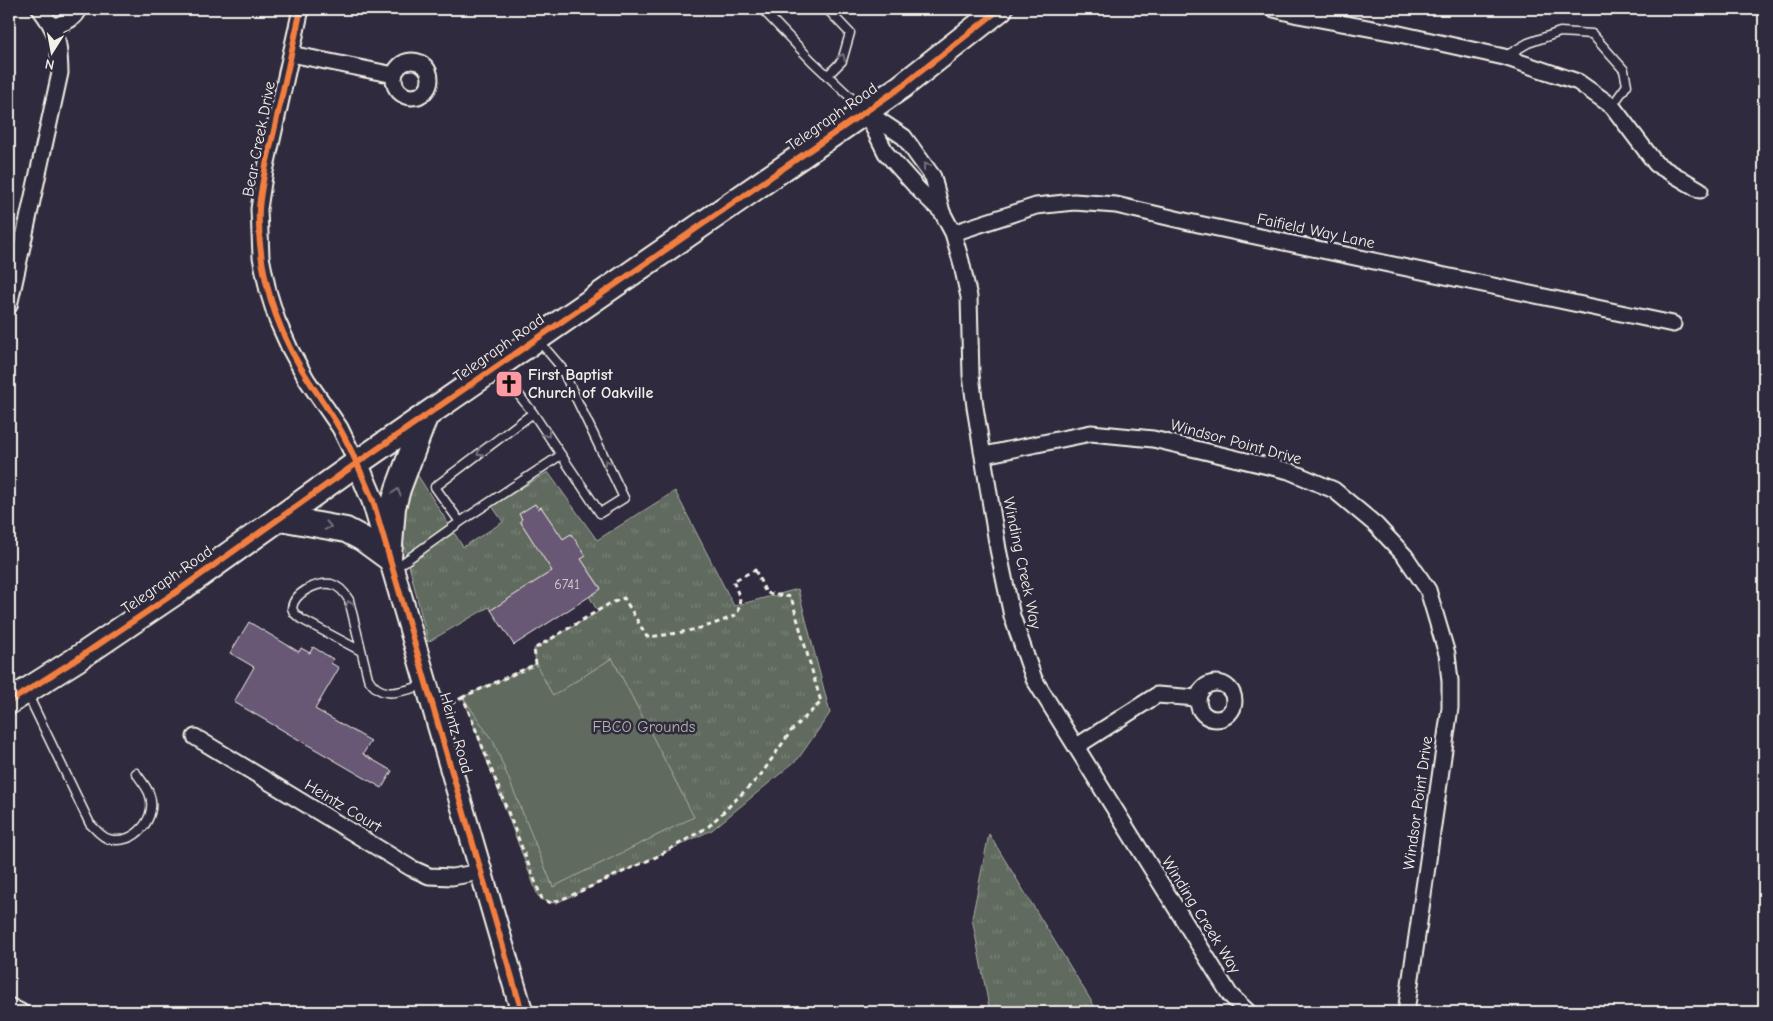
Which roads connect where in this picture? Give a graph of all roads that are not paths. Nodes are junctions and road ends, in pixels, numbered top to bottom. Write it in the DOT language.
graph roads {
  1 [pos="40,9"];
  2 [pos="79,9"];
  3 [pos="302,9"];
  4 [pos="762,9"];
  5 [pos="827,9"];
  6 [pos="1000,9"];
  7 [pos="1274,9"];
  8 [pos="53,27"];
  9 [pos="291,54"];
  10 [pos="1504,57"];
  11 [pos="394,75"];
  12 [pos="827,76"];
  13 [pos="1612,106"];
  14 [pos="865,111"];
  15 [pos="1700,190"];
  16 [pos="942,212"];
  17 [pos="952,233"];
  18 [pos="9,306"];
  19 [pos="1673,324"];
  20 [pos="537,339"];
  21 [pos="497,367"];
  22 [pos="533,413"];
  23 [pos="425,417"];
  24 [pos="561,455"];
  25 [pos="984,455"];
  26 [pos="357,463"];
  27 [pos="280,518"];
  28 [pos="460,522"];
  29 [pos="391,564"];
  30 [pos="361,651"];
  31 [pos="427,684"];
  32 [pos="18,696"];
  33 [pos="1197,698"];
  34 [pos="195,737"];
  35 [pos="1077,746"];
  36 [pos="136,773"];
  37 [pos="482,872"];
  38 [pos="9,1006"];
  39 [pos="21,1012"];
  40 [pos="522,1012"];
  41 [pos="1248,1012"];
  42 [pos="1406,1012"];
  1 -- 8 [label="street"];
  2 -- 8 [label="street"];
  3 -- 9 [label="street, Bear Creek Drive"];
  4 -- 12 [label="lane"];
  12 -- 5 [label="lane, one-way"];
  6 -- 14 [label="main road, Telegraph Road"];
  7 -- 10 [label="street"];
  8 -- 18 [label="street"];
  9 -- 11 [label="street"];
  9 -- 26 [label="street, Bear Creek Drive"];
  10 -- 13 [label="street"];
  10 -- 13 [label="lane"];
  12 -- 14 [label="lane"];
  13 -- 15 [label="street"];
  14 -- 16 [label="street, Winding Creek Way"];
  16 -- 14 [label="street, Winding Creek Way, one-way"];
  14 -- 20 [label="main road, Telegraph Road"];
  16 -- 17 [label="street, Winding Creek Way"];
  17 -- 19 [label="street, Faifield Way Lane"];
  17 -- 25 [label="street, Winding Creek Way"];
  20 -- 21 [label="main road, Telegraph Road"];
  24 -- 20 [label="lane, one-way"];
  21 -- 22 [label="lane"];
  21 -- 23 [label="main road, Telegraph Road"];
  22 -- 24 [label="lane, one-way"];
  22 -- 28 [label="lane, one-way"];
  23 -- 26 [label="main road, Telegraph Road"];
  29 -- 23 [label="main road, one-way"];
  24 -- 28 [label="lane"];
  25 -- 35 [label="street, Winding Creek Way"];
  25 -- 42 [label="street, Windsor Point Drive"];
  26 -- 27 [label="main road, Telegraph Road"];
  26 -- 29 [label="street, Heintz Road"];
  27 -- 29 [label="main road, one-way"];
  27 -- 32 [label="main road, Telegraph Road"];
  28 -- 29 [label="lane"];
  29 -- 31 [label="street, Heintz Road"];
  30 -- 30 [label="lane, one-way"];
  30 -- 31 [label="lane"];
  31 -- 37 [label="street, Heintz Road"];
  32 -- 36 [label="lane"];
  33 -- 35 [label="street"];
  34 -- 37 [label="street, Heintz Court"];
  35 -- 41 [label="street, Winding Creek Way"];
  37 -- 40 [label="street, Heintz Road"];
  38 -- 39 [label="street"];
}
